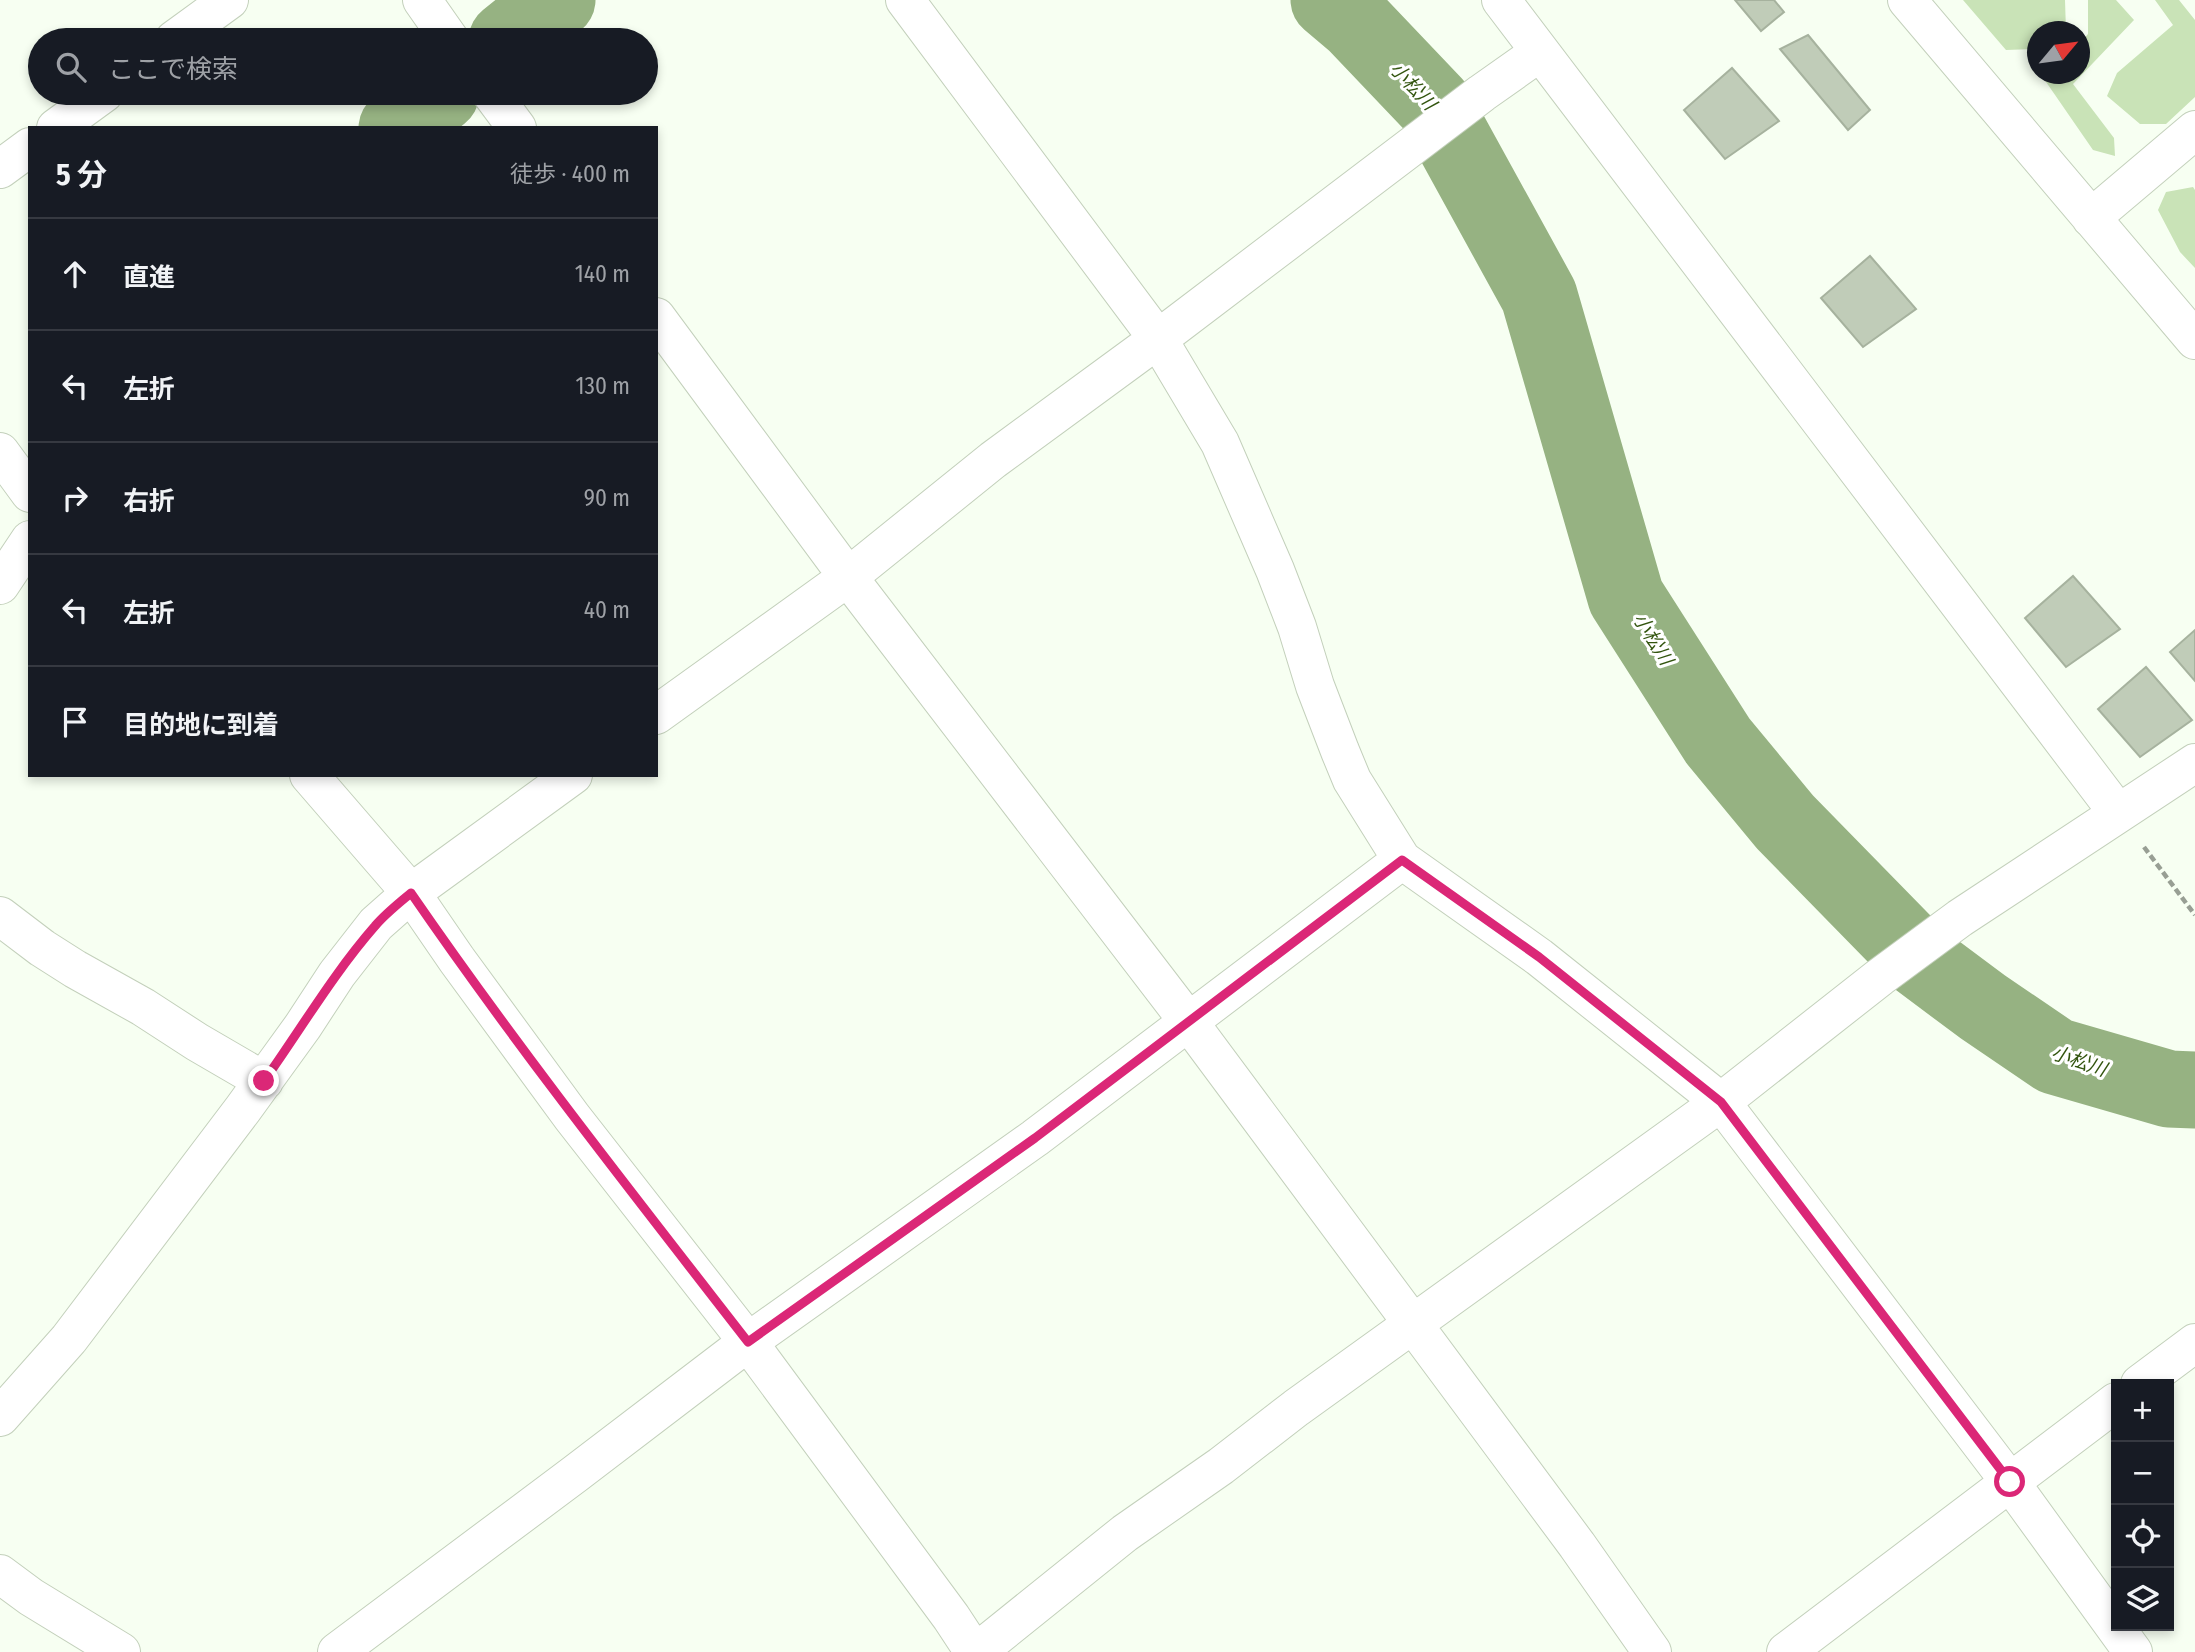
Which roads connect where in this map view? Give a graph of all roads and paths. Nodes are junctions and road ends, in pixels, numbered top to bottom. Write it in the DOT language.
graph roads {
  1 [pos="229,0"];
  2 [pos="422,0"];
  3 [pos="905,0"];
  4 [pos="1501,0"];
  5 [pos="1907,0"];
  6 [pos="190,28"];
  7 [pos="442,28"];
  8 [pos="1540,52"];
  9 [pos="88,105"];
  10 [pos="499,105"];
  11 [pos="59,126"];
  12 [pos="515,126"];
  13 [pos="2195,130"];
  14 [pos="28,148"];
  15 [pos="0,169"];
  16 [pos="2091,218"];
  17 [pos="658,320"];
  18 [pos="1158,339"];
  19 [pos="2195,340"];
  20 [pos="0,452"];
  21 [pos="28,490"];
  22 [pos="28,543"];
  23 [pos="848,577"];
  24 [pos="0,585"];
  25 [pos="658,714"];
  26 [pos="2195,764"];
  27 [pos="311,777"];
  28 [pos="570,777"];
  29 [pos="2118,813"];
  30 [pos="1402,860"];
  31 [pos="411,893"];
  32 [pos="2195,915"];
  33 [pos="0,916"];
  34 [pos="1188,1021"];
  35 [pos="264,1081"];
  36 [pos="1721,1102"];
  37 [pos="1412,1325"];
  38 [pos="748,1342"];
  39 [pos="2195,1343"];
  40 [pos="2147,1379"];
  41 [pos="2111,1406"];
  42 [pos="0,1417"];
  43 [pos="2010,1482"];
  44 [pos="0,1574"];
  45 [pos="121,1652"];
  46 [pos="337,1652"];
  47 [pos="976,1652"];
  48 [pos="1652,1652"];
  49 [pos="1786,1652"];
  50 [pos="2133,1652"];
  1 -- 6 [label="street"];
  2 -- 7 [label="street"];
  3 -- 18 [label="street"];
  4 -- 8 [label="street"];
  5 -- 16 [label="street"];
  8 -- 18 [label="street"];
  8 -- 29 [label="street"];
  9 -- 11 [label="street"];
  10 -- 12 [label="street"];
  13 -- 16 [label="street"];
  14 -- 15 [label="street"];
  16 -- 19 [label="street"];
  17 -- 23 [label="street"];
  18 -- 23 [label="street"];
  18 -- 30 [label="street"];
  20 -- 21 [label="street"];
  22 -- 24 [label="street"];
  23 -- 25 [label="street"];
  23 -- 34 [label="street"];
  26 -- 29 [label="street"];
  27 -- 31 [label="street"];
  28 -- 31 [label="street"];
  29 -- 32 [label="path"];
  29 -- 36 [label="street"];
  30 -- 34 [label="street"];
  30 -- 36 [label="street"];
  31 -- 35 [label="street"];
  31 -- 38 [label="street"];
  33 -- 35 [label="street"];
  34 -- 37 [label="street"];
  34 -- 38 [label="street"];
  35 -- 42 [label="street"];
  36 -- 37 [label="street"];
  36 -- 43 [label="street"];
  37 -- 47 [label="street"];
  37 -- 48 [label="street"];
  38 -- 46 [label="street"];
  38 -- 47 [label="street"];
  39 -- 40 [label="street"];
  41 -- 43 [label="street"];
  43 -- 49 [label="street"];
  43 -- 50 [label="street"];
  44 -- 45 [label="street"];
}
